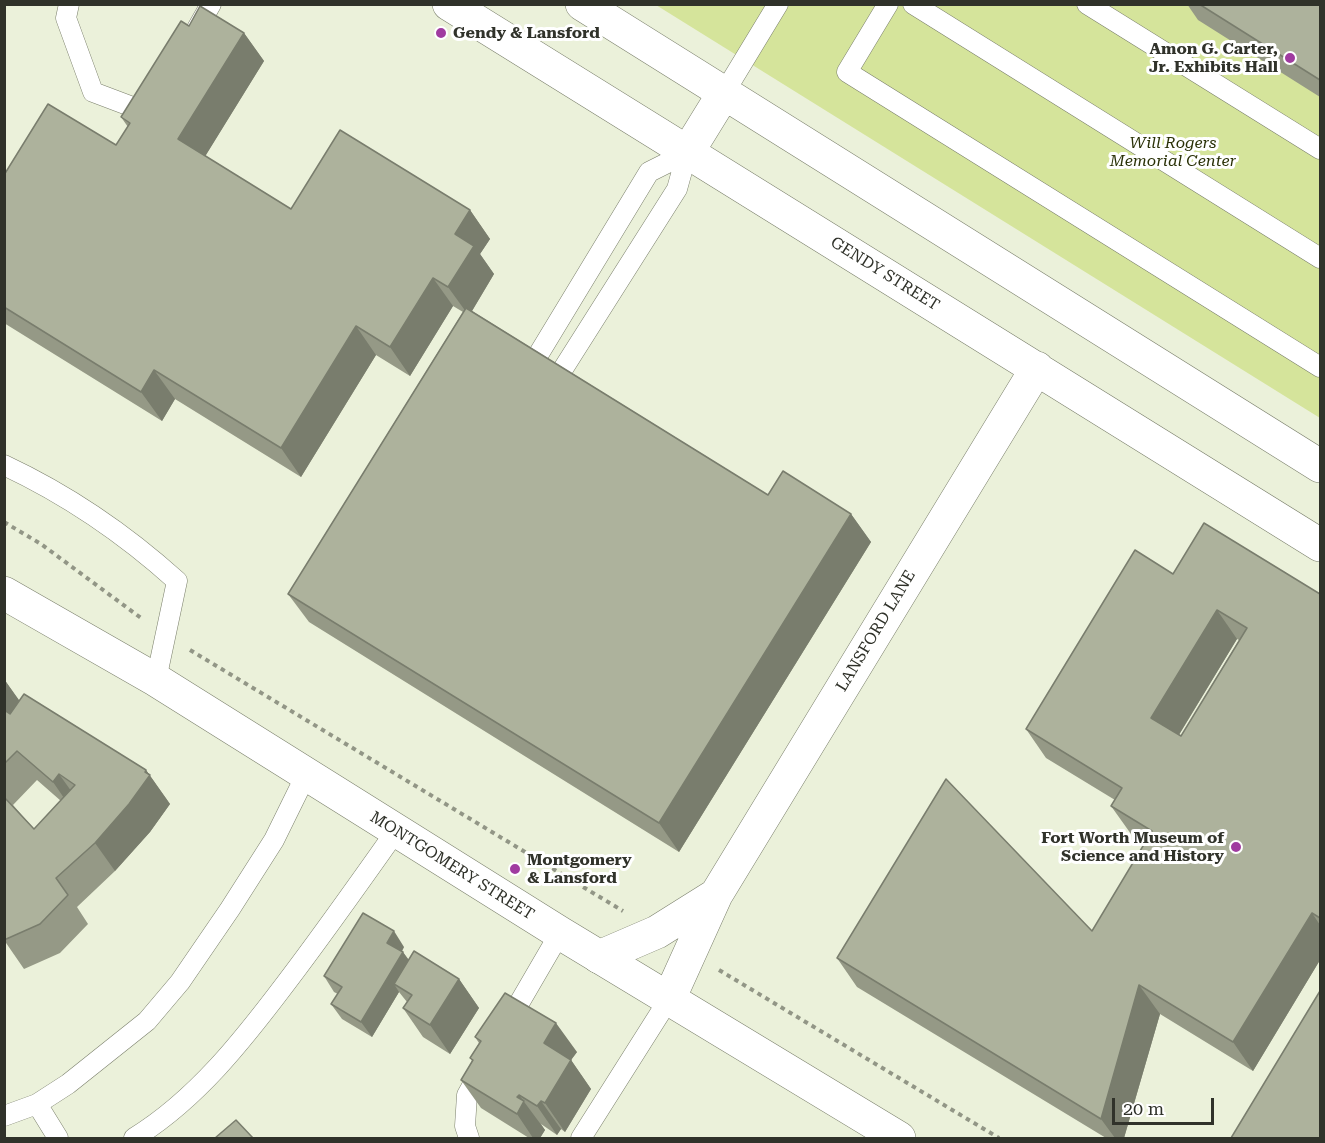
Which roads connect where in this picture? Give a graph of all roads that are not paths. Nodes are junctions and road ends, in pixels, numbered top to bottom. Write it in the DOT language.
graph roads {
  1 [pos="69,4"];
  2 [pos="211,4"];
  3 [pos="449,4"];
  4 [pos="582,4"];
  5 [pos="778,4"];
  6 [pos="888,4"];
  7 [pos="914,4"];
  8 [pos="1087,4"];
  9 [pos="183,54"];
  10 [pos="166,84"];
  11 [pos="723,93"];
  12 [pos="1320,149"];
  13 [pos="687,153"];
  14 [pos="1320,258"];
  15 [pos="532,365"];
  16 [pos="1320,367"];
  17 [pos="1037,368"];
  18 [pos="556,380"];
  19 [pos="4,465"];
  20 [pos="1320,466"];
  21 [pos="1320,545"];
  22 [pos="4,593"];
  23 [pos="156,680"];
  24 [pos="306,775"];
  25 [pos="396,831"];
  26 [pos="716,895"];
  27 [pos="560,933"];
  28 [pos="599,957"];
  29 [pos="669,999"];
  30 [pos="37,1104"];
  31 [pos="4,1116"];
  32 [pos="57,1138"];
  33 [pos="134,1138"];
  34 [pos="469,1138"];
  35 [pos="580,1138"];
  36 [pos="899,1138"];
  1 -- 10 [label="lane"];
  2 -- 9 [label="lane"];
  3 -- 13 [label="street, GENDY STREET"];
  4 -- 11 [label="street"];
  5 -- 11 [label="lane"];
  6 -- 16 [label="lane"];
  7 -- 14 [label="lane"];
  8 -- 12 [label="lane"];
  11 -- 13 [label="street"];
  11 -- 20 [label="street"];
  13 -- 15 [label="lane"];
  13 -- 17 [label="street, GENDY STREET"];
  13 -- 18 [label="lane"];
  17 -- 21 [label="street, GENDY STREET"];
  17 -- 26 [label="street, LANSFORD LANE"];
  19 -- 23 [label="lane"];
  22 -- 23 [label="street, MONTGOMERY STREET"];
  23 -- 24 [label="street, MONTGOMERY STREET"];
  24 -- 25 [label="street, MONTGOMERY STREET"];
  24 -- 30 [label="lane"];
  25 -- 27 [label="street, MONTGOMERY STREET"];
  25 -- 33 [label="lane"];
  26 -- 28 [label="street, LANSFORD LANE"];
  26 -- 29 [label="street, LANSFORD LANE"];
  27 -- 28 [label="street, MONTGOMERY STREET"];
  27 -- 34 [label="lane"];
  28 -- 29 [label="street, MONTGOMERY STREET"];
  29 -- 35 [label="lane"];
  29 -- 36 [label="street, MONTGOMERY STREET"];
  30 -- 31 [label="lane"];
  30 -- 32 [label="lane"];
}
